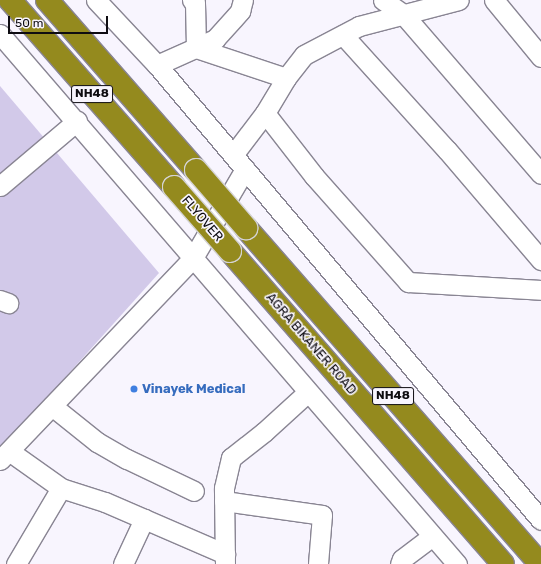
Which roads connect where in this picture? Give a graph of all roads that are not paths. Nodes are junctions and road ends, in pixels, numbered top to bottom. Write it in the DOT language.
graph roads {
  1 [pos="10,0"];
  2 [pos="47,0"];
  3 [pos="96,0"];
  4 [pos="192,0"];
  5 [pos="243,0"];
  6 [pos="383,0"];
  7 [pos="459,0"];
  8 [pos="494,0"];
  9 [pos="403,14"];
  10 [pos="0,34"];
  11 [pos="343,35"];
  12 [pos="196,48"];
  13 [pos="541,57"];
  14 [pos="156,64"];
  15 [pos="286,78"];
  16 [pos="265,113"];
  17 [pos="76,121"];
  18 [pos="239,162"];
  19 [pos="541,174"];
  20 [pos="0,186"];
  21 [pos="230,251"];
  22 [pos="193,258"];
  23 [pos="541,260"];
  24 [pos="541,290"];
  25 [pos="308,392"];
  26 [pos="52,406"];
  27 [pos="4,455"];
  28 [pos="61,488"];
  29 [pos="194,492"];
  30 [pos="224,501"];
  31 [pos="144,519"];
  32 [pos="541,519"];
  33 [pos="432,536"];
  34 [pos="225,559"];
  35 [pos="16,564"];
  36 [pos="123,564"];
  37 [pos="318,564"];
  38 [pos="400,564"];
  39 [pos="457,564"];
  40 [pos="503,564"];
  41 [pos="540,564"];
  1 -- 21 [label="highway, FLYOVER / NH48, bridge"];
  2 -- 41 [label="highway, NH48, bridge"];
  3 -- 14 [label="street"];
  4 -- 12 [label="street"];
  5 -- 12 [label="street"];
  6 -- 9 [label="street"];
  7 -- 9 [label="street"];
  8 -- 13 [label="street"];
  9 -- 11 [label="street"];
  9 -- 19 [label="street"];
  10 -- 17 [label="street"];
  11 -- 15 [label="street"];
  11 -- 23 [label="street"];
  12 -- 14 [label="street"];
  12 -- 15 [label="street"];
  14 -- 18 [label="street"];
  15 -- 16 [label="street"];
  16 -- 18 [label="street"];
  16 -- 24 [label="street"];
  17 -- 20 [label="street"];
  17 -- 22 [label="street"];
  18 -- 22 [label="street"];
  18 -- 32 [label="street"];
  21 -- 40 [label="highway, AGRA BIKANER ROAD / NH48"];
  22 -- 25 [label="street"];
  22 -- 26 [label="street"];
  25 -- 30 [label="street"];
  25 -- 33 [label="street"];
  26 -- 27 [label="street"];
  26 -- 29 [label="street"];
  27 -- 28 [label="street"];
  28 -- 31 [label="street"];
  28 -- 35 [label="street"];
  30 -- 34 [label="street"];
  30 -- 37 [label="street"];
  31 -- 34 [label="street"];
  31 -- 36 [label="street"];
  33 -- 38 [label="street"];
  33 -- 39 [label="street"];
}
